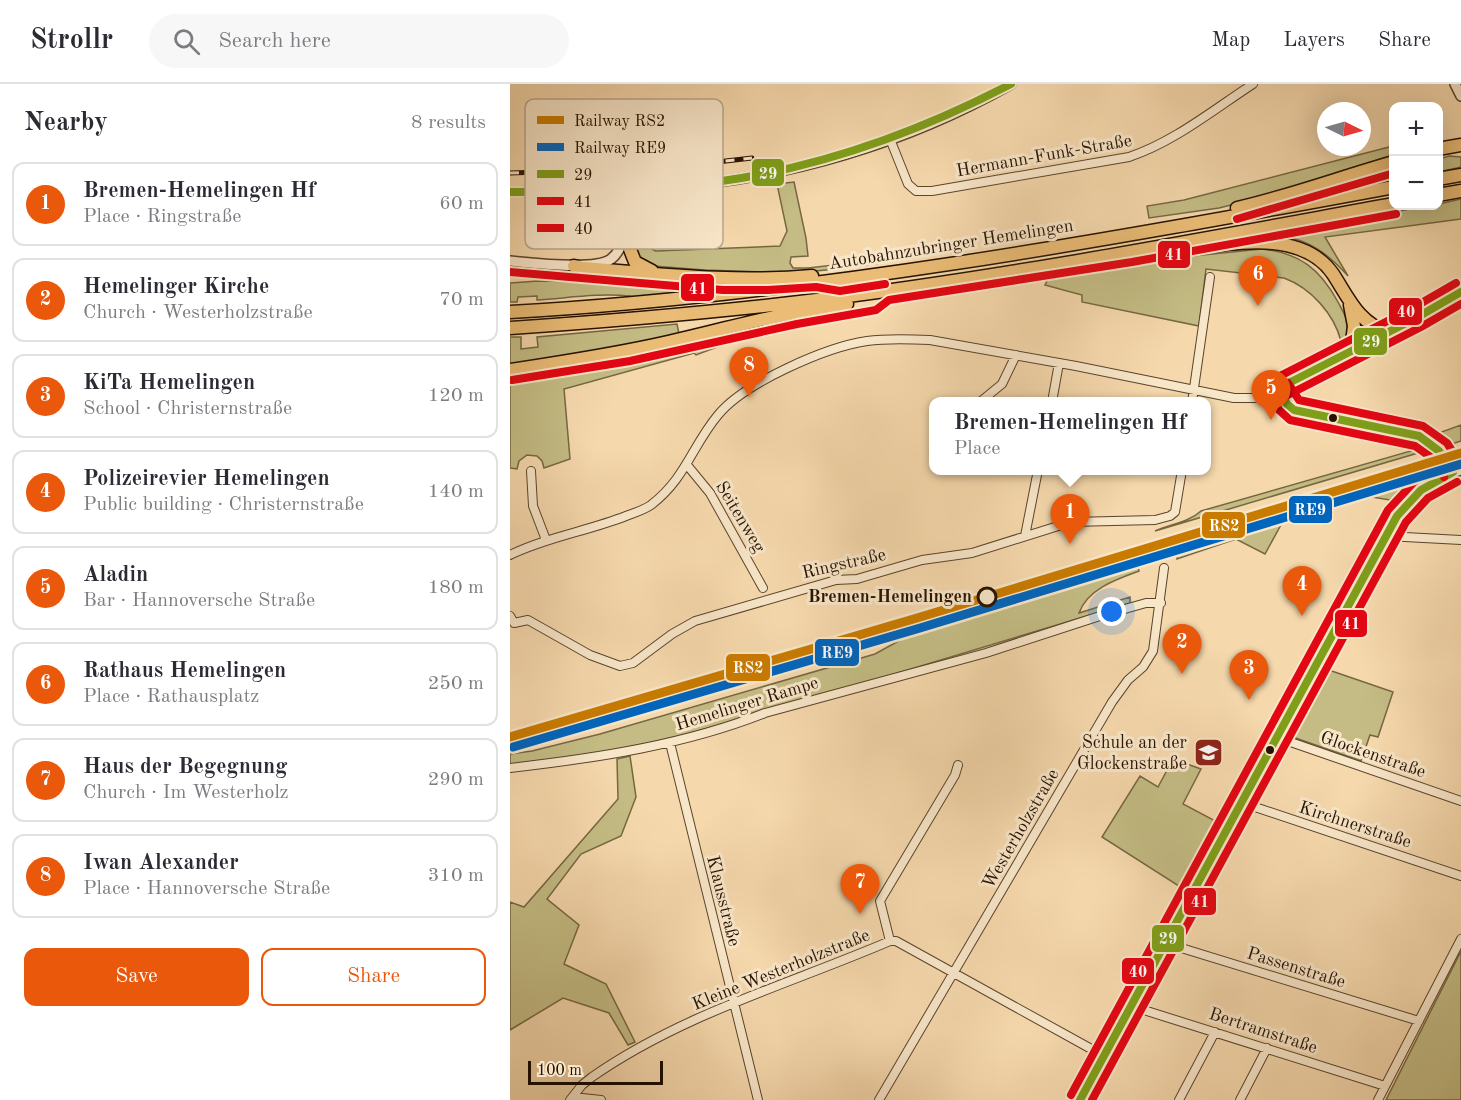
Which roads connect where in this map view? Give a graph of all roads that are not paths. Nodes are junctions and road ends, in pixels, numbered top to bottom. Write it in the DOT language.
graph roads {
  1 [pos="1011,84"];
  2 [pos="1253,84"];
  3 [pos="1461,136"];
  4 [pos="890,139"];
  5 [pos="1461,145"];
  6 [pos="1443,148"];
  7 [pos="1389,163"];
  8 [pos="1459,176"];
  9 [pos="1443,178"];
  10 [pos="723,181"];
  11 [pos="1389,189"];
  12 [pos="1460,191"];
  13 [pos="510,192"];
  14 [pos="525,192"];
  15 [pos="1443,194"];
  16 [pos="1389,205"];
  17 [pos="1206,222"];
  18 [pos="620,249"];
  19 [pos="630,249"];
  20 [pos="1130,252"];
  21 [pos="510,261"];
  22 [pos="574,266"];
  23 [pos="661,274"];
  24 [pos="1210,277"];
  25 [pos="839,281"];
  26 [pos="885,291"];
  27 [pos="1461,292"];
  28 [pos="1349,301"];
  29 [pos="510,312"];
  30 [pos="510,328"];
  31 [pos="1388,332"];
  32 [pos="1351,350"];
  33 [pos="1016,355"];
  34 [pos="1059,363"];
  35 [pos="510,370"];
  36 [pos="1279,388"];
  37 [pos="1194,390"];
  38 [pos="986,397"];
  39 [pos="1053,397"];
  40 [pos="1193,397"];
  41 [pos="687,465"];
  42 [pos="531,471"];
  43 [pos="1457,471"];
  44 [pos="1037,475"];
  45 [pos="1181,475"];
  46 [pos="1025,536"];
  47 [pos="1386,536"];
  48 [pos="546,540"];
  49 [pos="1461,540"];
  50 [pos="510,555"];
  51 [pos="1164,568"];
  52 [pos="763,588"];
  53 [pos="1161,603"];
  54 [pos="512,620"];
  55 [pos="1276,737"];
  56 [pos="670,743"];
  57 [pos="958,765"];
  58 [pos="510,768"];
  59 [pos="1461,801"];
  60 [pos="1240,802"];
  61 [pos="1461,876"];
  62 [pos="1461,939"];
  63 [pos="890,941"];
  64 [pos="1165,943"];
  65 [pos="954,973"];
  66 [pos="733,1002"];
  67 [pos="1131,1006"];
  68 [pos="1419,1021"];
  69 [pos="1215,1032"];
  70 [pos="1267,1048"];
  71 [pos="1104,1056"];
  72 [pos="1385,1086"];
  73 [pos="572,1099"];
  74 [pos="601,1100"];
  75 [pos="758,1100"];
  76 [pos="879,1100"];
  77 [pos="1080,1100"];
  78 [pos="1179,1100"];
  79 [pos="1240,1100"];
  80 [pos="1378,1100"];
  1 -- 4 [label="street"];
  2 -- 4 [label="street, Hermann-Funk-Straße"];
  3 -- 6 [label="main road"];
  4 -- 10 [label="street"];
  5 -- 6 [label="main road"];
  7 -- 17 [label="main road"];
  8 -- 9 [label="main road"];
  11 -- 17 [label="main road, Autobahnzubringer Hemelingen"];
  12 -- 15 [label="main road"];
  13 -- 14 [label="street"];
  16 -- 20 [label="main road, Autobahnzubringer Hemelingen"];
  17 -- 25 [label="main road, Autobahnzubringer Hemelingen"];
  18 -- 22 [label="street"];
  19 -- 23 [label="main road"];
  20 -- 26 [label="main road, Autobahnzubringer Hemelingen"];
  20 -- 28 [label="main road"];
  21 -- 22 [label="street"];
  22 -- 23 [label="main road"];
  23 -- 25 [label="main road"];
  24 -- 37 [label="street"];
  25 -- 29 [label="main road, Autobahnzubringer Hemelingen"];
  26 -- 30 [label="main road, Autobahnzubringer Hemelingen"];
  26 -- 35 [label="main road"];
  27 -- 31 [label="main road"];
  28 -- 31 [label="main road"];
  28 -- 32 [label="main road"];
  31 -- 32 [label="street"];
  32 -- 36 [label="street"];
  33 -- 34 [label="street"];
  33 -- 38 [label="street"];
  33 -- 41 [label="street"];
  34 -- 37 [label="street"];
  34 -- 39 [label="street"];
  36 -- 37 [label="street"];
  36 -- 43 [label="street"];
  37 -- 40 [label="street"];
  41 -- 48 [label="street"];
  41 -- 52 [label="street, Seitenweg"];
  42 -- 48 [label="street"];
  43 -- 47 [label="street"];
  44 -- 46 [label="street"];
  45 -- 46 [label="street, Ringstraße"];
  46 -- 54 [label="street, Ringstraße"];
  47 -- 49 [label="street"];
  47 -- 55 [label="street"];
  48 -- 50 [label="street"];
  51 -- 53 [label="street, Westerholzstraße"];
  53 -- 56 [label="street, Hemelinger Rampe"];
  53 -- 65 [label="street, Westerholzstraße"];
  55 -- 59 [label="street, Glockenstraße"];
  55 -- 60 [label="street"];
  56 -- 58 [label="street, Hemelinger Rampe"];
  56 -- 66 [label="street, Klausstraße"];
  57 -- 63 [label="street"];
  60 -- 61 [label="street, Kirchnerstraße"];
  60 -- 64 [label="street"];
  62 -- 68 [label="street"];
  63 -- 65 [label="street, Kleine Westerholzstraße"];
  63 -- 66 [label="street, Kleine Westerholzstraße"];
  64 -- 67 [label="street"];
  64 -- 68 [label="street, Passenstraße"];
  65 -- 71 [label="street, Kleine Westerholzstraße"];
  65 -- 76 [label="street, Westerholzstraße"];
  66 -- 73 [label="street, Kleine Westerholzstraße"];
  66 -- 75 [label="street, Klausstraße"];
  67 -- 69 [label="street, Bertramstraße"];
  67 -- 71 [label="street"];
  68 -- 72 [label="street"];
  69 -- 70 [label="street, Bertramstraße"];
  69 -- 78 [label="street"];
  70 -- 72 [label="street, Bertramstraße"];
  70 -- 79 [label="street"];
  71 -- 77 [label="street"];
  72 -- 80 [label="street"];
  73 -- 74 [label="street"];
}
